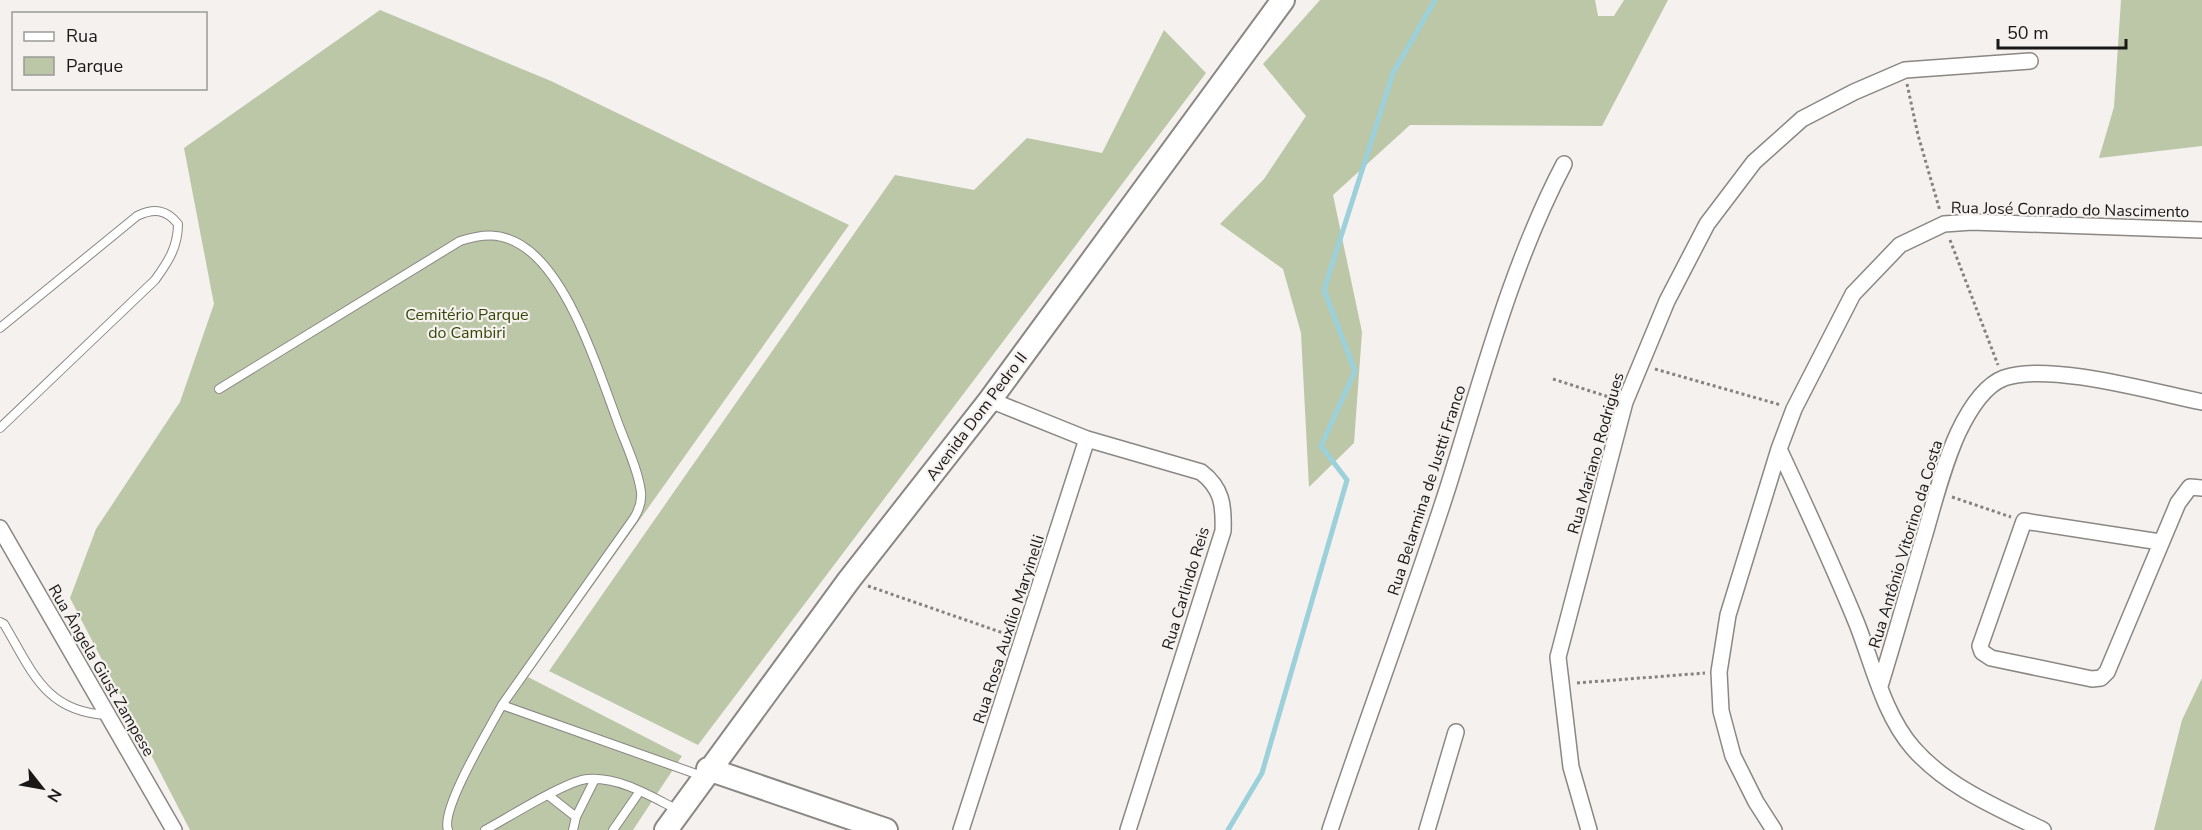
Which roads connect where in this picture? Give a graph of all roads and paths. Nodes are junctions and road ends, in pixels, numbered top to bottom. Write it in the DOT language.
graph roads {
  1 [pos="1282,0"];
  2 [pos="2030,61"];
  3 [pos="1905,70"];
  4 [pos="1564,164"];
  5 [pos="1944,224"];
  6 [pos="2202,230"];
  7 [pos="0,328"];
  8 [pos="1640,365"];
  9 [pos="2003,378"];
  10 [pos="1554,379"];
  11 [pos="219,389"];
  12 [pos="990,400"];
  13 [pos="1625,402"];
  14 [pos="2202,402"];
  15 [pos="1794,408"];
  16 [pos="0,428"];
  17 [pos="1087,438"];
  18 [pos="1779,449"];
  19 [pos="2202,488"];
  20 [pos="1937,492"];
  21 [pos="2024,521"];
  22 [pos="0,528"];
  23 [pos="2160,542"];
  24 [pos="849,580"];
  25 [pos="0,622"];
  26 [pos="1024,640"];
  27 [pos="1719,672"];
  28 [pos="1560,685"];
  29 [pos="1880,686"];
  30 [pos="502,705"];
  31 [pos="108,715"];
  32 [pos="1456,732"];
  33 [pos="724,747"];
  34 [pos="706,773"];
  35 [pos="595,779"];
  36 [pos="736,779"];
  37 [pos="640,791"];
  38 [pos="548,795"];
  39 [pos="680,811"];
  40 [pos="576,817"];
  41 [pos="174,830"];
  42 [pos="448,830"];
  43 [pos="485,830"];
  44 [pos="573,830"];
  45 [pos="613,830"];
  46 [pos="666,830"];
  47 [pos="886,830"];
  48 [pos="961,830"];
  49 [pos="1128,830"];
  50 [pos="1330,830"];
  51 [pos="1427,830"];
  52 [pos="1589,830"];
  53 [pos="1774,830"];
  54 [pos="2043,830"];
  1 -- 12 [label="street, Avenida Dom Pedro II"];
  2 -- 3 [label="street, Rua Mariano Rodrigues"];
  3 -- 5 [label="path"];
  3 -- 8 [label="street, Rua Mariano Rodrigues"];
  4 -- 50 [label="street, Rua Belarmina de Justti Franco"];
  5 -- 6 [label="street, Rua José Conrado do Nascimento"];
  5 -- 9 [label="path"];
  5 -- 15 [label="street, Rua José Conrado do Nascimento"];
  7 -- 16 [label="lane"];
  8 -- 13 [label="street, Rua Mariano Rodrigues"];
  8 -- 15 [label="path"];
  9 -- 14 [label="street"];
  9 -- 20 [label="street, Rua Antônio Vitorino da Costa"];
  10 -- 13 [label="path"];
  11 -- 30 [label="lane"];
  12 -- 17 [label="street, Rua Carlindo Reis"];
  12 -- 24 [label="street, Avenida Dom Pedro II"];
  13 -- 28 [label="street, Rua Mariano Rodrigues"];
  15 -- 18 [label="street, Rua José Conrado do Nascimento"];
  17 -- 26 [label="street, Rua Rosa Auxílio Maryinelli"];
  17 -- 49 [label="street, Rua Carlindo Reis"];
  18 -- 27 [label="street, Rua José Conrado do Nascimento"];
  18 -- 29 [label="street"];
  19 -- 23 [label="street"];
  20 -- 21 [label="path"];
  20 -- 29 [label="street, Rua Antônio Vitorino da Costa"];
  21 -- 23 [label="street"];
  21 -- 23 [label="street"];
  22 -- 31 [label="street, Rua Ângela Giust Zampese"];
  24 -- 26 [label="path"];
  24 -- 33 [label="street, Avenida Dom Pedro II"];
  25 -- 31 [label="lane"];
  26 -- 48 [label="street, Rua Rosa Auxílio Maryinelli"];
  27 -- 28 [label="path"];
  27 -- 53 [label="street, Rua José Conrado do Nascimento"];
  28 -- 52 [label="street, Rua Mariano Rodrigues"];
  29 -- 54 [label="street"];
  30 -- 34 [label="lane"];
  30 -- 42 [label="lane"];
  31 -- 41 [label="street, Rua Ângela Giust Zampese"];
  32 -- 51 [label="street"];
  33 -- 34 [label="street, Avenida Dom Pedro II"];
  33 -- 36 [label="street"];
  34 -- 36 [label="street"];
  34 -- 39 [label="street, Avenida Dom Pedro II"];
  35 -- 37 [label="lane"];
  35 -- 38 [label="lane"];
  35 -- 40 [label="lane"];
  36 -- 47 [label="street"];
  37 -- 39 [label="lane"];
  37 -- 45 [label="lane"];
  38 -- 40 [label="lane"];
  38 -- 43 [label="lane"];
  39 -- 46 [label="street, Avenida Dom Pedro II"];
  40 -- 44 [label="lane"];
}
